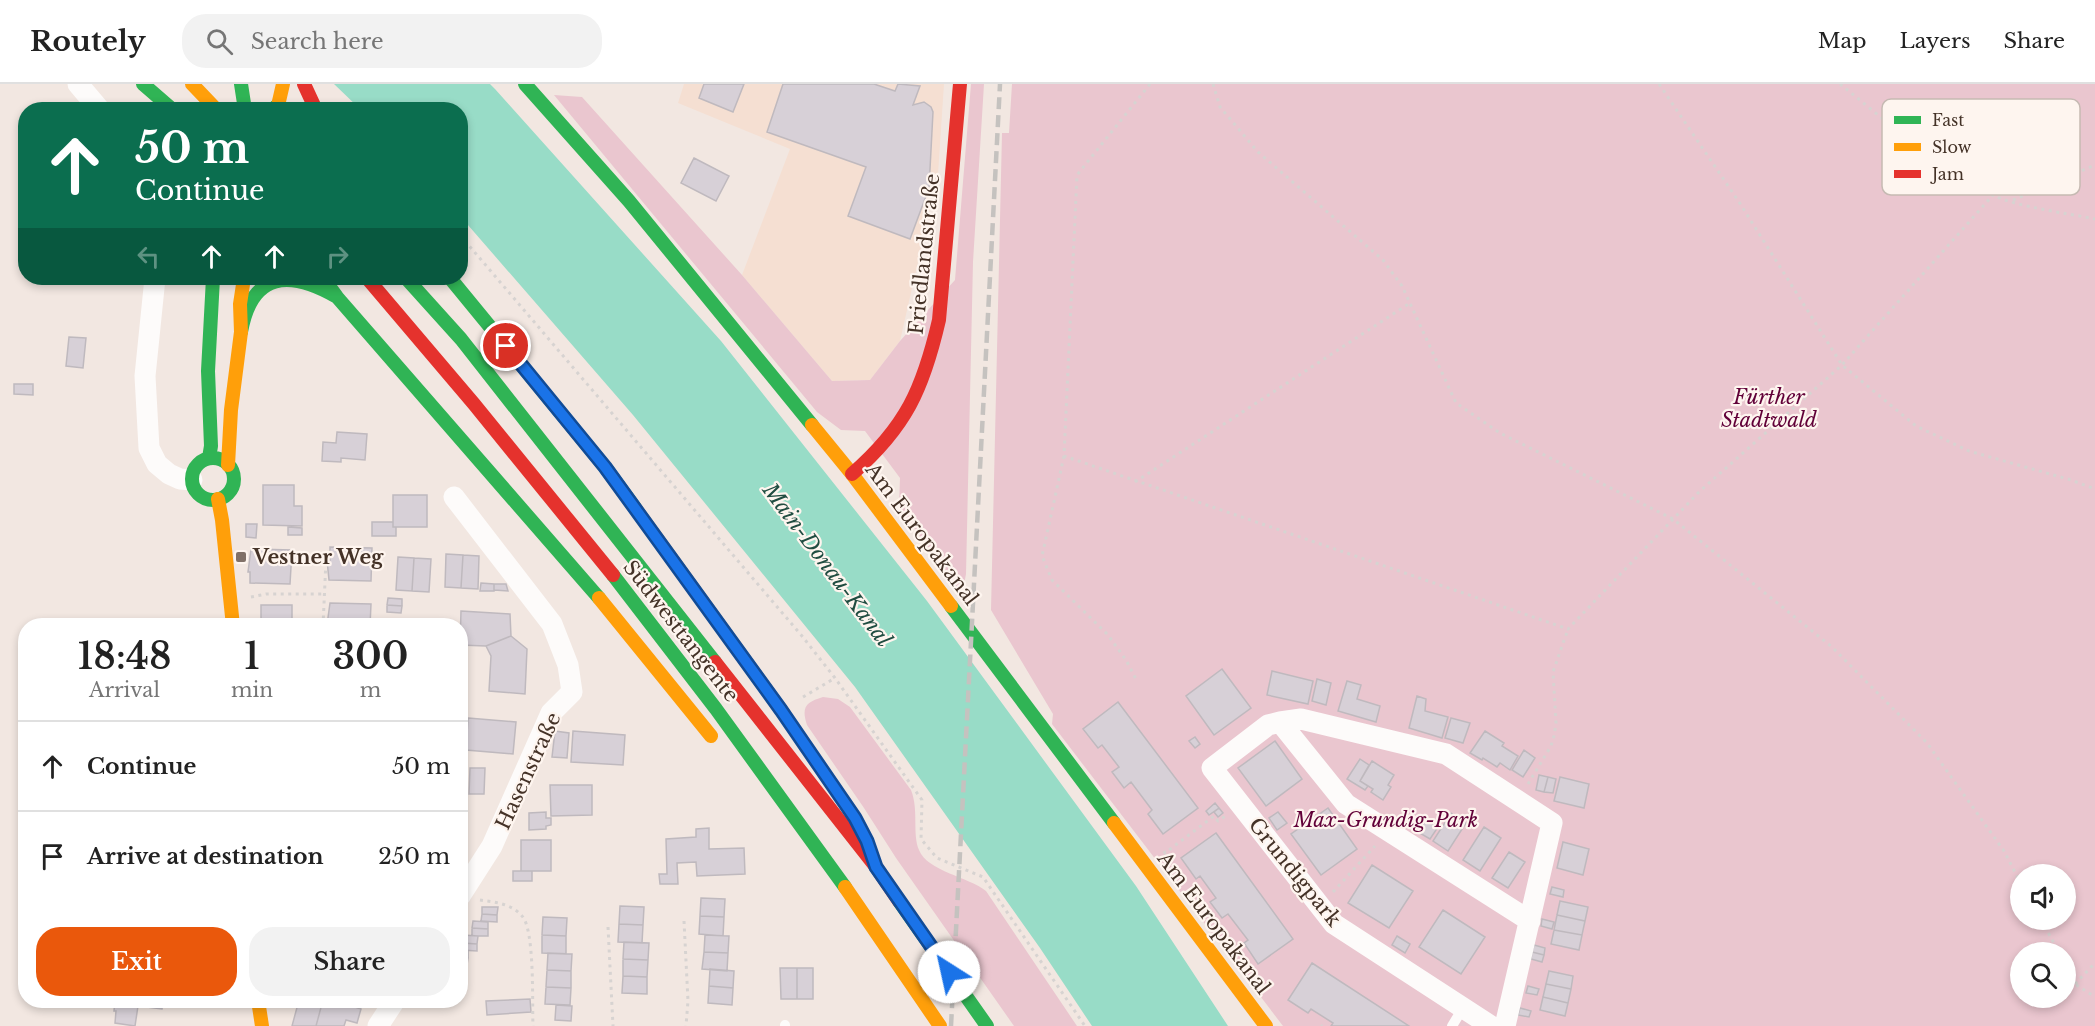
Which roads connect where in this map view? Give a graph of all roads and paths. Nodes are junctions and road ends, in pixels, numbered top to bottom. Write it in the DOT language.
graph roads {
  1 [pos="78,84"];
  2 [pos="143,84"];
  3 [pos="192,84"];
  4 [pos="241,84"];
  5 [pos="255,84"];
  6 [pos="283,84"];
  7 [pos="304,84"];
  8 [pos="525,84"];
  9 [pos="960,84"];
  10 [pos="1150,84"];
  11 [pos="1213,84"];
  12 [pos="1659,84"];
  13 [pos="1839,84"];
  14 [pos="155,96"];
  15 [pos="93,102"];
  16 [pos="158,102"];
  17 [pos="162,102"];
  18 [pos="209,102"];
  19 [pos="245,102"];
  20 [pos="249,102"];
  21 [pos="277,102"];
  22 [pos="312,102"];
  23 [pos="1882,118"];
  24 [pos="2095,165"];
  25 [pos="2080,171"];
  26 [pos="1993,195"];
  27 [pos="2025,195"];
  28 [pos="2011,201"];
  29 [pos="2095,219"];
  30 [pos="468,244"];
  31 [pos="153,285"];
  32 [pos="213,285"];
  33 [pos="243,285"];
  34 [pos="268,285"];
  35 [pos="314,285"];
  36 [pos="328,285"];
  37 [pos="373,285"];
  38 [pos="412,285"];
  39 [pos="456,285"];
  40 [pos="337,297"];
  41 [pos="1410,303"];
  42 [pos="241,332"];
  43 [pos="1842,364"];
  44 [pos="1064,456"];
  45 [pos="209,458"];
  46 [pos="228,465"];
  47 [pos="852,474"];
  48 [pos="192,480"];
  49 [pos="1136,482"];
  50 [pos="2095,489"];
  51 [pos="454,497"];
  52 [pos="218,499"];
  53 [pos="1673,519"];
  54 [pos="326,560"];
  55 [pos="324,594"];
  56 [pos="230,600"];
  57 [pos="232,618"];
  58 [pos="323,618"];
  59 [pos="1568,629"];
  60 [pos="835,678"];
  61 [pos="1137,681"];
  62 [pos="781,710"];
  63 [pos="1280,722"];
  64 [pos="794,730"];
  65 [pos="722,749"];
  66 [pos="760,794"];
  67 [pos="1517,800"];
  68 [pos="1241,805"];
  69 [pos="855,818"];
  70 [pos="1388,831"];
  71 [pos="1158,843"];
  72 [pos="2011,864"];
  73 [pos="832,867"];
  74 [pos="876,867"];
  75 [pos="469,898"];
  76 [pos="1320,906"];
  77 [pos="684,921"];
  78 [pos="1530,921"];
  79 [pos="608,927"];
  80 [pos="2095,963"];
  81 [pos="2076,983"];
  82 [pos="2076,985"];
  83 [pos="2095,997"];
  84 [pos="259,1008"];
  85 [pos="392,1008"];
  86 [pos="1463,1008"];
  87 [pos="386,1025"];
  88 [pos="262,1026"];
  89 [pos="532,1026"];
  90 [pos="613,1026"];
  91 [pos="686,1026"];
  92 [pos="940,1026"];
  93 [pos="987,1026"];
  94 [pos="1085,1026"];
  95 [pos="1266,1026"];
  96 [pos="1452,1026"];
  97 [pos="1491,1026"];
  98 [pos="1505,1026"];
  1 -- 15 [label="street"];
  2 -- 14 [label="main road"];
  3 -- 18 [label="main road"];
  4 -- 19 [label="main road"];
  5 -- 20 [label="main road"];
  6 -- 21 [label="main road"];
  7 -- 22 [label="main road"];
  8 -- 47 [label="main road, Am Europakanal"];
  9 -- 47 [label="main road, Friedlandstraße"];
  10 -- 44 [label="path"];
  11 -- 41 [label="path"];
  12 -- 43 [label="path"];
  13 -- 23 [label="path"];
  14 -- 16 [label="main road"];
  14 -- 17 [label="main road"];
  24 -- 25 [label="path"];
  26 -- 28 [label="path"];
  26 -- 43 [label="path"];
  27 -- 28 [label="path"];
  28 -- 29 [label="path"];
  30 -- 60 [label="path"];
  31 -- 48 [label="street"];
  32 -- 45 [label="main road"];
  33 -- 42 [label="main road"];
  34 -- 42 [label="main road"];
  35 -- 40 [label="main road"];
  36 -- 40 [label="main road"];
  37 -- 73 [label="main road, Südwesttangente"];
  38 -- 74 [label="main road, Südwesttangente"];
  39 -- 62 [label="main road"];
  40 -- 65 [label="main road"];
  41 -- 49 [label="path"];
  41 -- 53 [label="path"];
  42 -- 46 [label="main road"];
  43 -- 50 [label="path"];
  43 -- 53 [label="path"];
  44 -- 49 [label="path"];
  44 -- 61 [label="path"];
  45 -- 46 [label="main road"];
  45 -- 48 [label="main road"];
  46 -- 52 [label="main road"];
  47 -- 95 [label="main road, Am Europakanal"];
  48 -- 52 [label="main road"];
  49 -- 59 [label="path"];
  51 -- 75 [label="street, Hasenstraße"];
  52 -- 56 [label="main road"];
  53 -- 59 [label="path"];
  53 -- 72 [label="path"];
  54 -- 55 [label="path"];
  55 -- 56 [label="path"];
  55 -- 58 [label="path"];
  56 -- 57 [label="main road"];
  59 -- 67 [label="path"];
  60 -- 62 [label="path"];
  60 -- 94 [label="path"];
  62 -- 64 [label="main road"];
  63 -- 67 [label="street, Grundigpark"];
  63 -- 68 [label="street, Grundigpark"];
  63 -- 70 [label="street"];
  66 -- 73 [label="main road"];
  67 -- 78 [label="street, Grundigpark"];
  68 -- 71 [label="path"];
  68 -- 76 [label="street, Grundigpark"];
  69 -- 74 [label="main road"];
  70 -- 76 [label="path"];
  70 -- 78 [label="street"];
  73 -- 92 [label="main road, Südwesttangente"];
  74 -- 93 [label="main road, Südwesttangente"];
  75 -- 89 [label="path"];
  76 -- 86 [label="street, Grundigpark"];
  77 -- 91 [label="path"];
  78 -- 98 [label="street, Grundigpark"];
  79 -- 90 [label="path"];
  80 -- 81 [label="path"];
  82 -- 83 [label="path"];
  84 -- 88 [label="main road"];
  85 -- 87 [label="street"];
  86 -- 96 [label="lane"];
  86 -- 97 [label="street, Grundigpark"];
}
